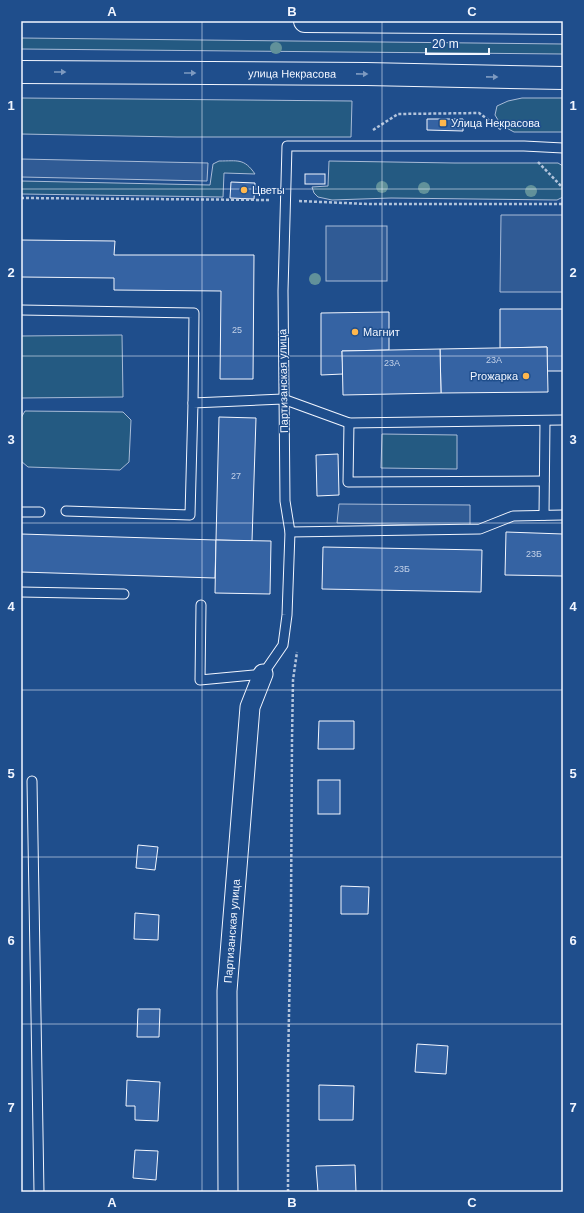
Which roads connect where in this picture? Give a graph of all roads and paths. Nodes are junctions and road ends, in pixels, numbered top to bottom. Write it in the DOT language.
graph roads {
  1 [pos="305,21"];
  2 [pos="563,23"];
  3 [pos="21,72"];
  4 [pos="563,78"];
  5 [pos="563,148"];
  6 [pos="21,310"];
  7 [pos="283,399"];
  8 [pos="193,402"];
  9 [pos="545,420"];
  10 [pos="563,420"];
  11 [pos="349,423"];
  12 [pos="544,481"];
  13 [pos="21,512"];
  14 [pos="40,512"];
  15 [pos="66,512"];
  16 [pos="544,515"];
  17 [pos="563,515"];
  18 [pos="290,532"];
  19 [pos="21,592"];
  20 [pos="124,594"];
  21 [pos="201,605"];
  22 [pos="298,645"];
  23 [pos="262,674"];
  24 [pos="32,781"];
  25 [pos="39,1192"];
  26 [pos="228,1192"];
  27 [pos="288,1192"];
  1 -- 2 [label="main road"];
  3 -- 4 [label="main road, улица Некрасова, one-way"];
  5 -- 7 [label="lane, Партизанская улица"];
  6 -- 8 [label="lane"];
  7 -- 8 [label="lane"];
  7 -- 11 [label="lane"];
  7 -- 18 [label="lane, Партизанская улица"];
  8 -- 15 [label="lane"];
  9 -- 10 [label="lane"];
  9 -- 11 [label="lane"];
  9 -- 12 [label="lane"];
  11 -- 12 [label="lane"];
  12 -- 16 [label="lane"];
  13 -- 14 [label="lane"];
  16 -- 17 [label="lane"];
  16 -- 18 [label="lane"];
  18 -- 23 [label="lane, Партизанская улица"];
  19 -- 20 [label="lane"];
  21 -- 23 [label="lane"];
  22 -- 27 [label="path"];
  23 -- 26 [label="street, Партизанская улица"];
  24 -- 25 [label="lane"];
}
